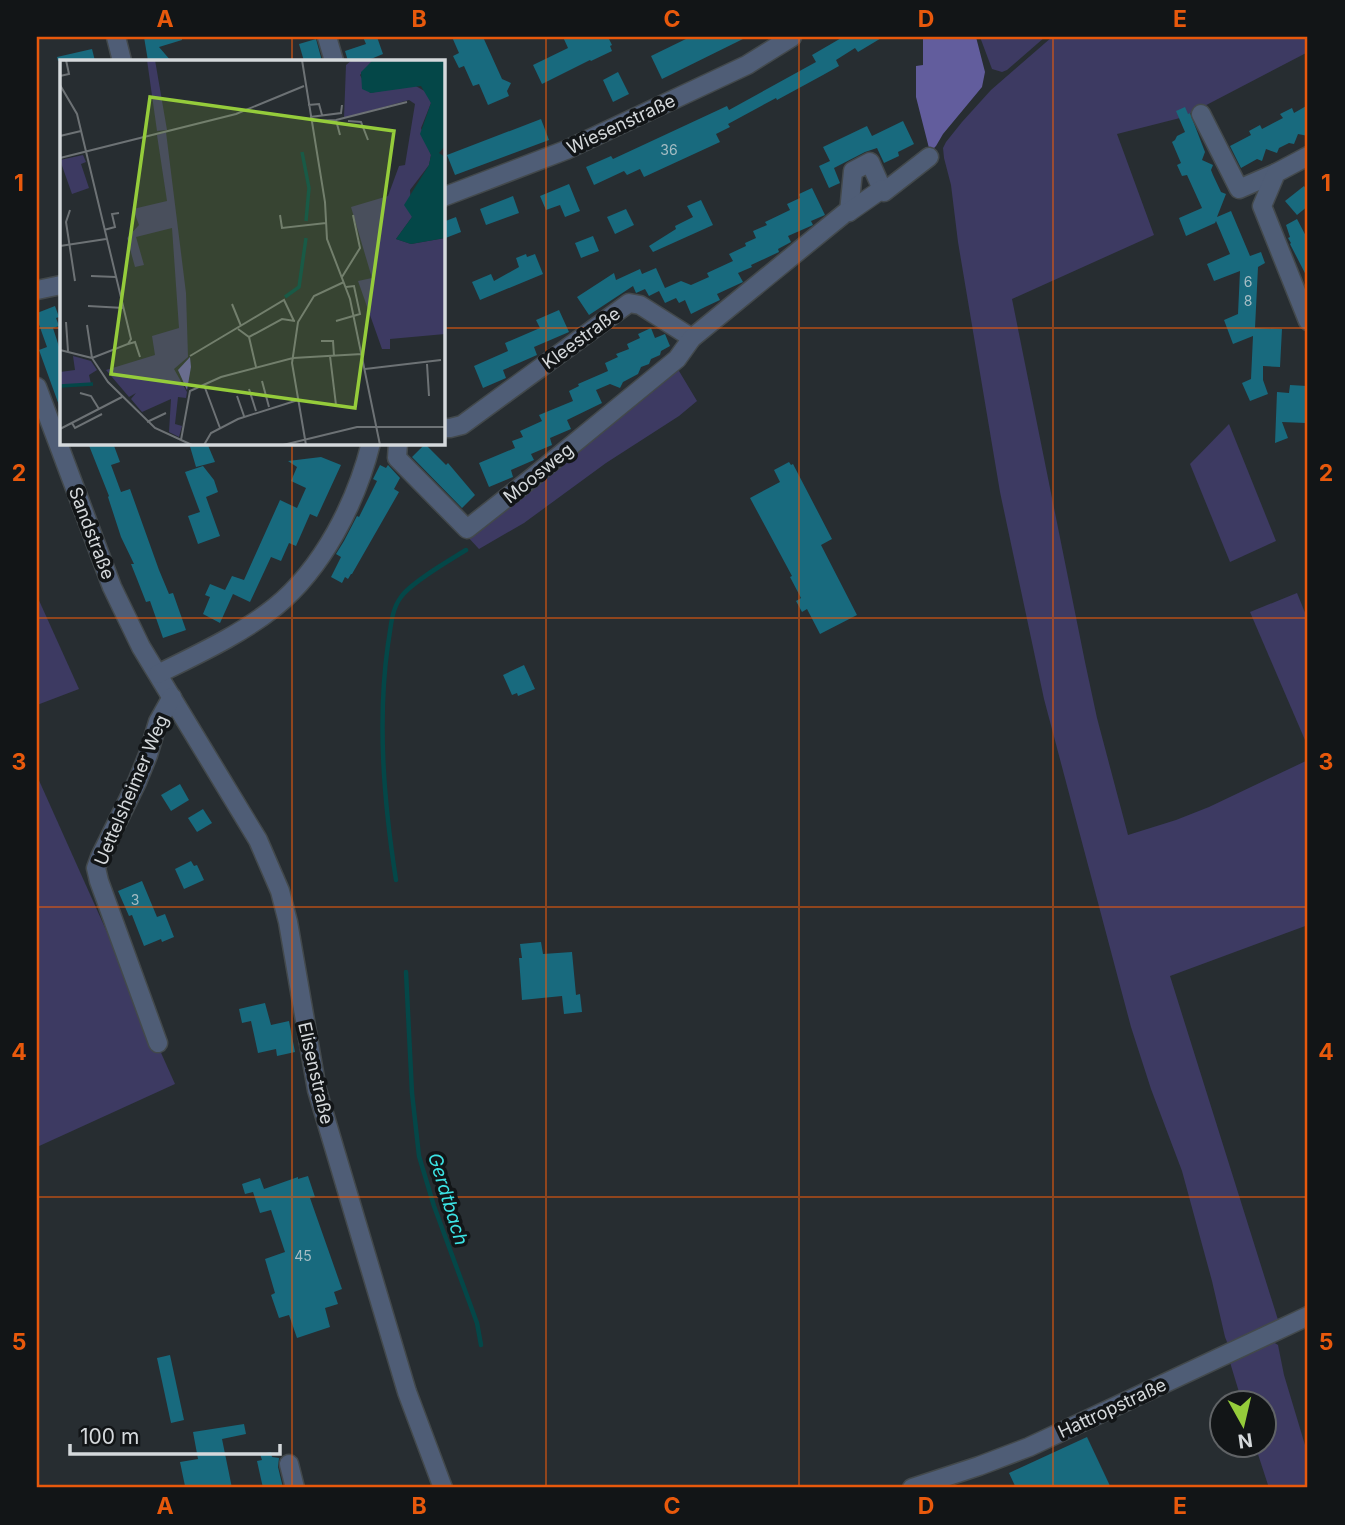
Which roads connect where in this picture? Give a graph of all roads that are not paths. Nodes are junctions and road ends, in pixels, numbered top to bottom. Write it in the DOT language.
graph roads {
  1 [pos="116,37"];
  2 [pos="327,37"];
  3 [pos="792,37"];
  4 [pos="122,60"];
  5 [pos="334,60"];
  6 [pos="1201,114"];
  7 [pos="1308,156"];
  8 [pos="929,157"];
  9 [pos="1276,173"];
  10 [pos="882,189"];
  11 [pos="444,197"];
  12 [pos="849,212"];
  13 [pos="60,285"];
  14 [pos="37,290"];
  15 [pos="1308,321"];
  16 [pos="692,338"];
  17 [pos="37,387"];
  18 [pos="444,428"];
  19 [pos="371,444"];
  20 [pos="398,444"];
  21 [pos="158,674"];
  22 [pos="172,696"];
  23 [pos="158,1043"];
  24 [pos="1308,1316"];
  25 [pos="289,1464"];
  26 [pos="295,1488"];
  27 [pos="443,1488"];
  28 [pos="912,1488"];
  1 -- 4 [label="street"];
  2 -- 5 [label="street"];
  3 -- 11 [label="street, Wiesenstraße"];
  6 -- 9 [label="street"];
  7 -- 9 [label="street"];
  8 -- 10 [label="street"];
  9 -- 15 [label="street"];
  10 -- 12 [label="street"];
  10 -- 12 [label="street"];
  12 -- 16 [label="street"];
  13 -- 14 [label="street"];
  16 -- 18 [label="street, Kleestraße"];
  16 -- 20 [label="street, Moosweg"];
  17 -- 21 [label="street, Sandstraße"];
  19 -- 21 [label="street"];
  21 -- 22 [label="street, Elisenstraße"];
  22 -- 23 [label="street, Uettelsheimer Weg"];
  22 -- 27 [label="street, Elisenstraße"];
  24 -- 28 [label="street, Hattropstraße"];
  25 -- 26 [label="street"];
}
